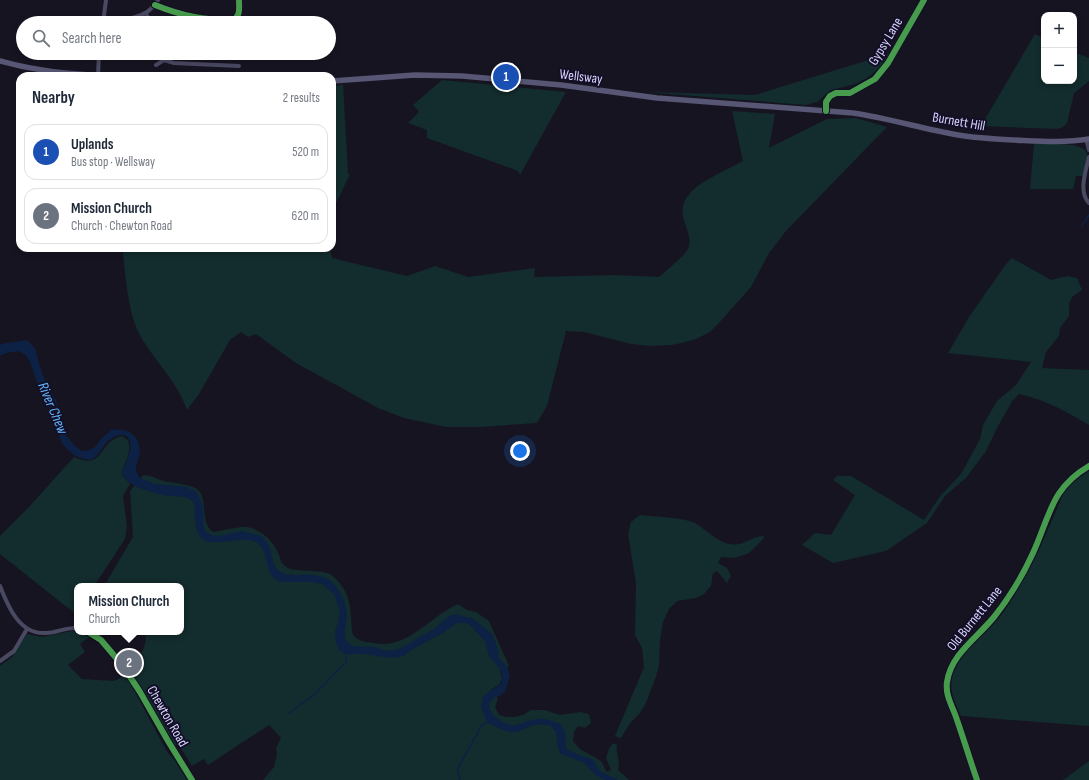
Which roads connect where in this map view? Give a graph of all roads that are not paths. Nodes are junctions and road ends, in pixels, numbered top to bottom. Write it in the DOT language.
graph roads {
  1 [pos="106,0"];
  2 [pos="158,0"];
  3 [pos="239,0"];
  4 [pos="924,0"];
  5 [pos="155,5"];
  6 [pos="146,14"];
  7 [pos="104,16"];
  8 [pos="138,16"];
  9 [pos="189,16"];
  10 [pos="237,16"];
  11 [pos="99,60"];
  12 [pos="164,60"];
  13 [pos="0,61"];
  14 [pos="156,65"];
  15 [pos="239,66"];
  16 [pos="64,72"];
  17 [pos="98,72"];
  18 [pos="336,81"];
  19 [pos="826,111"];
  20 [pos="1087,139"];
  21 [pos="1089,150"];
  22 [pos="1089,157"];
  23 [pos="1089,203"];
  24 [pos="1089,466"];
  25 [pos="0,586"];
  26 [pos="74,628"];
  27 [pos="27,629"];
  28 [pos="93,635"];
  29 [pos="0,661"];
  30 [pos="192,780"];
  31 [pos="977,780"];
  1 -- 7 [label="street"];
  2 -- 5 [label="street"];
  3 -- 10 [label="street"];
  4 -- 19 [label="street, Gypsy Lane"];
  5 -- 6 [label="street"];
  5 -- 9 [label="street"];
  6 -- 8 [label="street"];
  11 -- 17 [label="street"];
  12 -- 14 [label="street"];
  12 -- 15 [label="street"];
  13 -- 16 [label="main road"];
  18 -- 19 [label="main road, Wellsway"];
  19 -- 20 [label="main road, Burnett Hill"];
  20 -- 21 [label="street"];
  22 -- 23 [label="street"];
  24 -- 31 [label="street, Old Burnett Lane"];
  25 -- 27 [label="street"];
  26 -- 27 [label="street"];
  27 -- 29 [label="street"];
  28 -- 30 [label="street, Chewton Road"];
}
